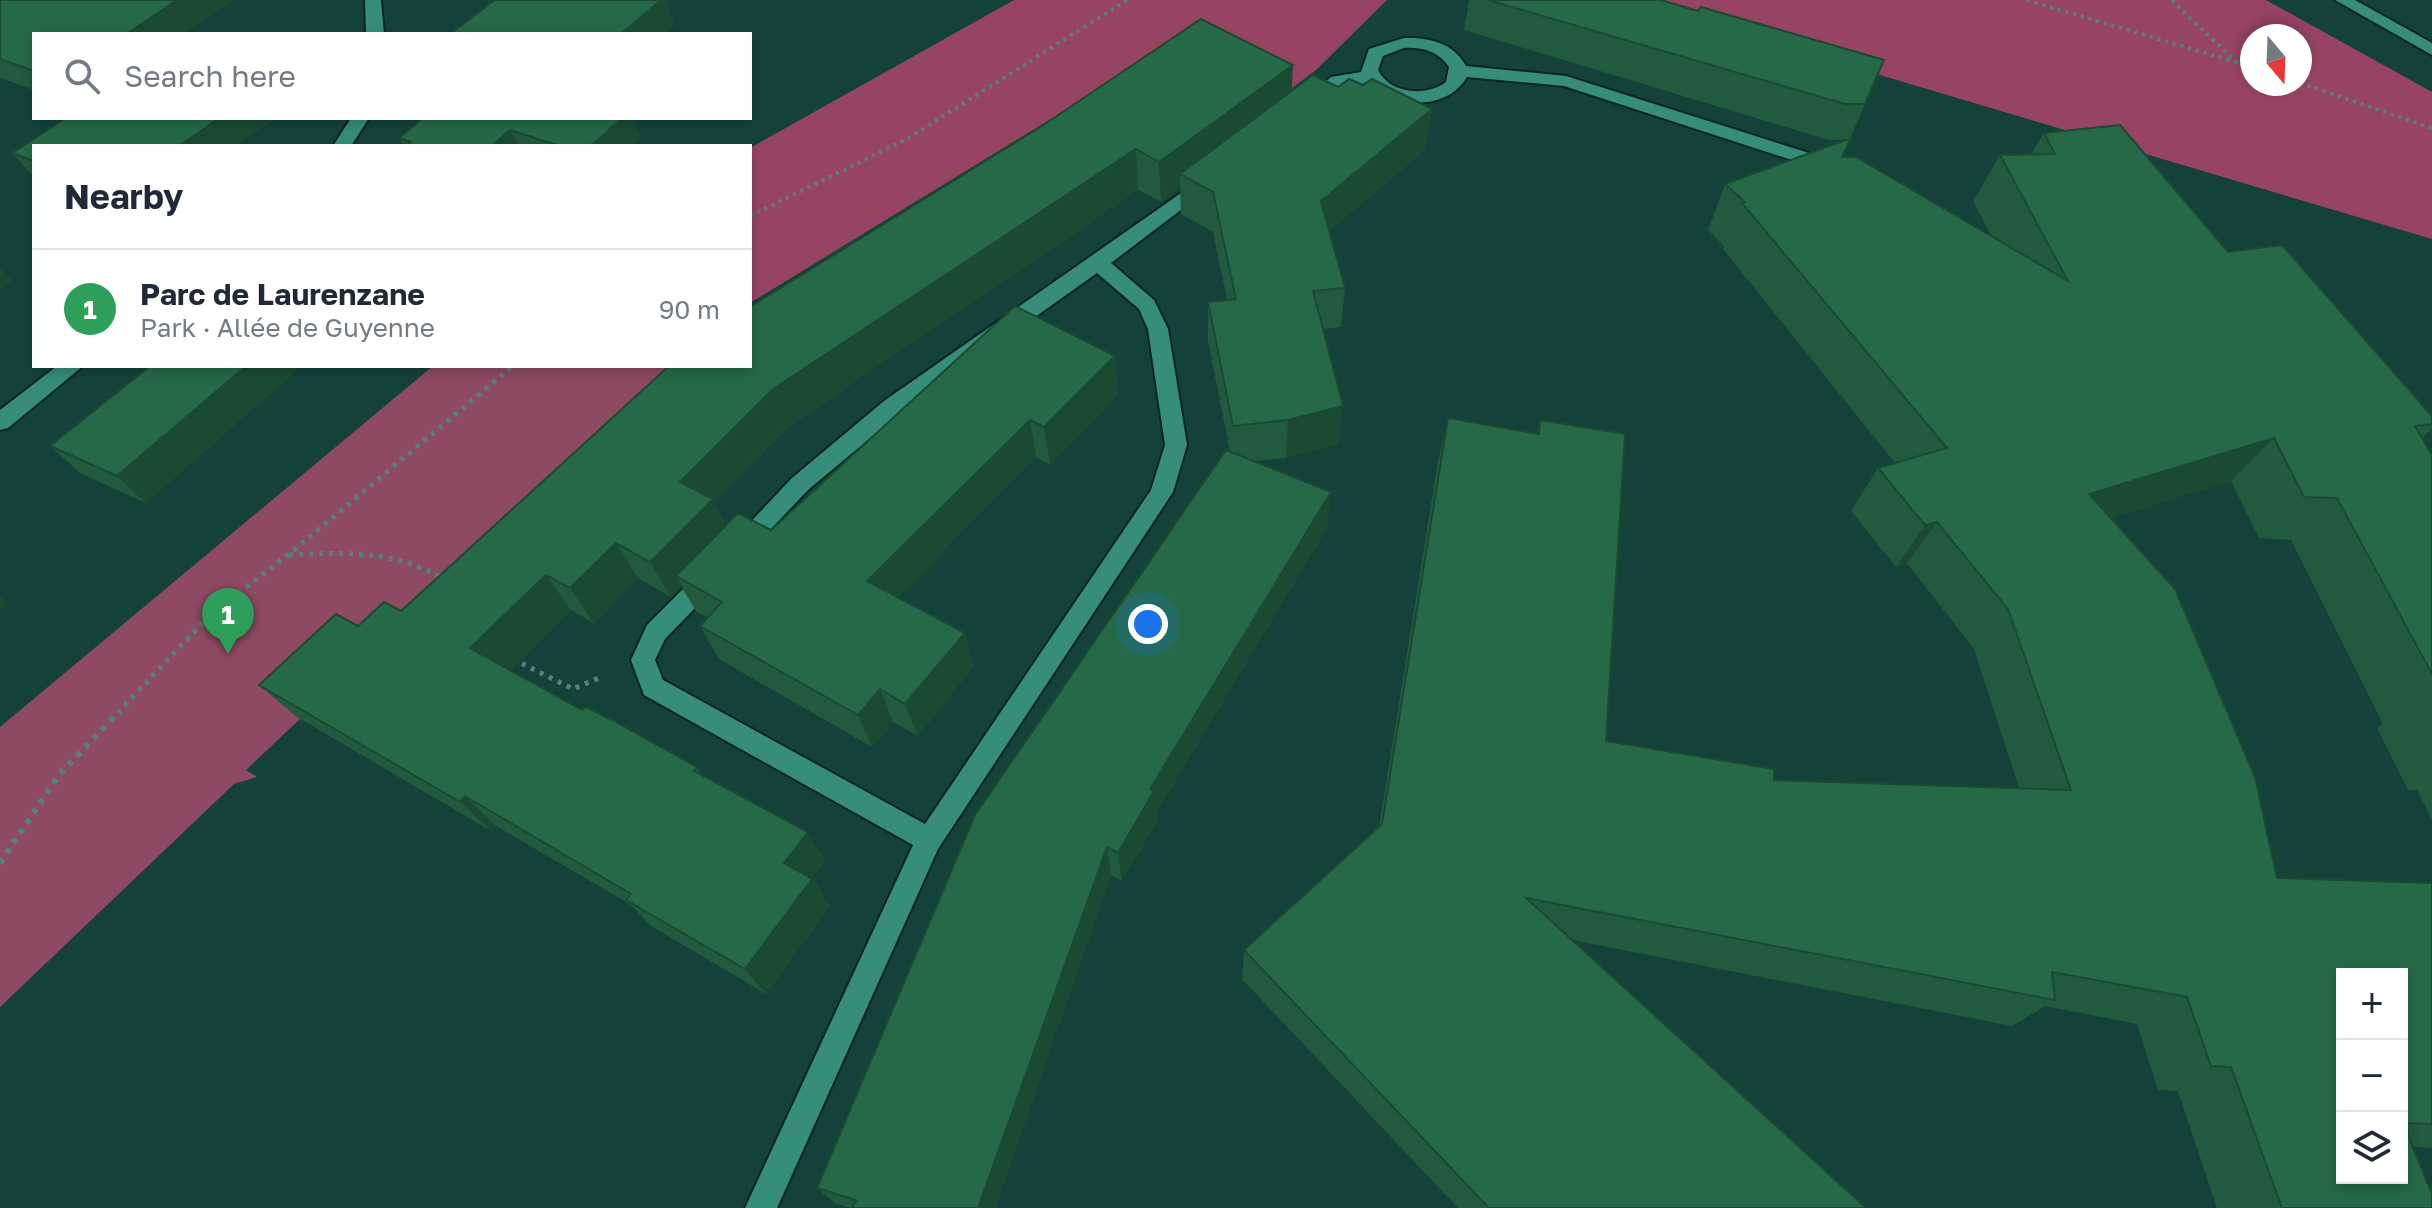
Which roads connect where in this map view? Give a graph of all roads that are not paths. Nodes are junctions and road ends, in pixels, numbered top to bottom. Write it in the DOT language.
graph roads {
  1 [pos="373,0"];
  2 [pos="2343,0"];
  3 [pos="375,32"];
  4 [pos="2432,50"];
  5 [pos="1459,71"];
  6 [pos="1373,79"];
  7 [pos="1294,115"];
  8 [pos="359,120"];
  9 [pos="343,144"];
  10 [pos="1802,157"];
  11 [pos="1220,171"];
  12 [pos="1098,263"];
  13 [pos="69,368"];
  14 [pos="0,422"];
  15 [pos="929,840"];
  16 [pos="761,1208"];
  1 -- 3 [label="street"];
  2 -- 4 [label="street"];
  5 -- 6 [label="street"];
  5 -- 6 [label="street"];
  5 -- 10 [label="street"];
  6 -- 7 [label="street"];
  8 -- 9 [label="street"];
  11 -- 12 [label="street"];
  12 -- 15 [label="street"];
  12 -- 15 [label="street"];
  13 -- 14 [label="street"];
  15 -- 16 [label="street"];
}
